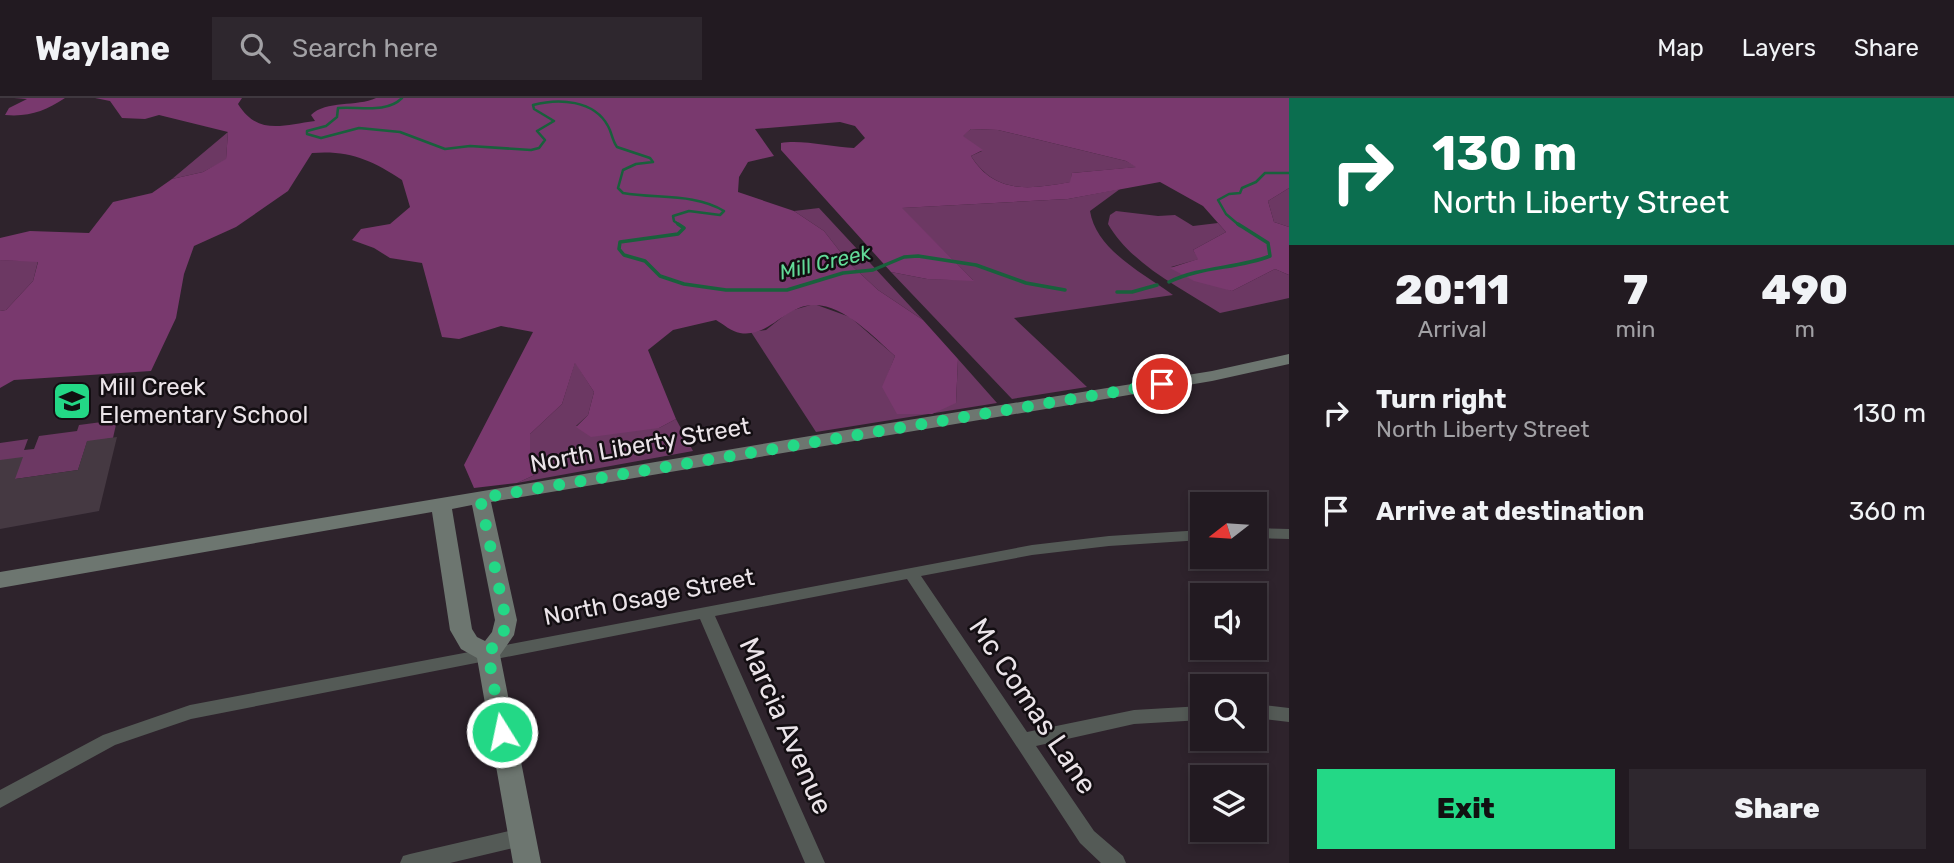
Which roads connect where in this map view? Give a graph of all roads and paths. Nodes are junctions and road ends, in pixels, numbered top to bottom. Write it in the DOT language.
graph roads {
  1 [pos="1289,359"];
  2 [pos="480,498"];
  3 [pos="441,505"];
  4 [pos="1267,533"];
  5 [pos="1289,534"];
  6 [pos="1190,536"];
  7 [pos="911,573"];
  8 [pos="0,580"];
  9 [pos="705,612"];
  10 [pos="488,653"];
  11 [pos="1267,712"];
  12 [pos="1190,714"];
  13 [pos="1289,715"];
  14 [pos="1023,741"];
  15 [pos="0,800"];
  16 [pos="522,837"];
  17 [pos="410,863"];
  18 [pos="527,863"];
  19 [pos="815,863"];
  20 [pos="1116,863"];
  1 -- 2 [label="main road, North Liberty Street"];
  2 -- 3 [label="main road, North Liberty Street"];
  2 -- 10 [label="main road"];
  3 -- 8 [label="main road, North Liberty Street"];
  3 -- 10 [label="main road"];
  4 -- 5 [label="street"];
  6 -- 7 [label="street, North Osage Street"];
  7 -- 9 [label="street, North Osage Street"];
  7 -- 14 [label="street, Mc Comas Lane"];
  9 -- 10 [label="street, North Osage Street"];
  9 -- 19 [label="street, Marcia Avenue"];
  10 -- 15 [label="street, North Osage Street"];
  10 -- 16 [label="main road"];
  11 -- 13 [label="street"];
  12 -- 14 [label="street"];
  14 -- 20 [label="street, Mc Comas Lane"];
  16 -- 17 [label="street"];
  16 -- 18 [label="main road"];
}
